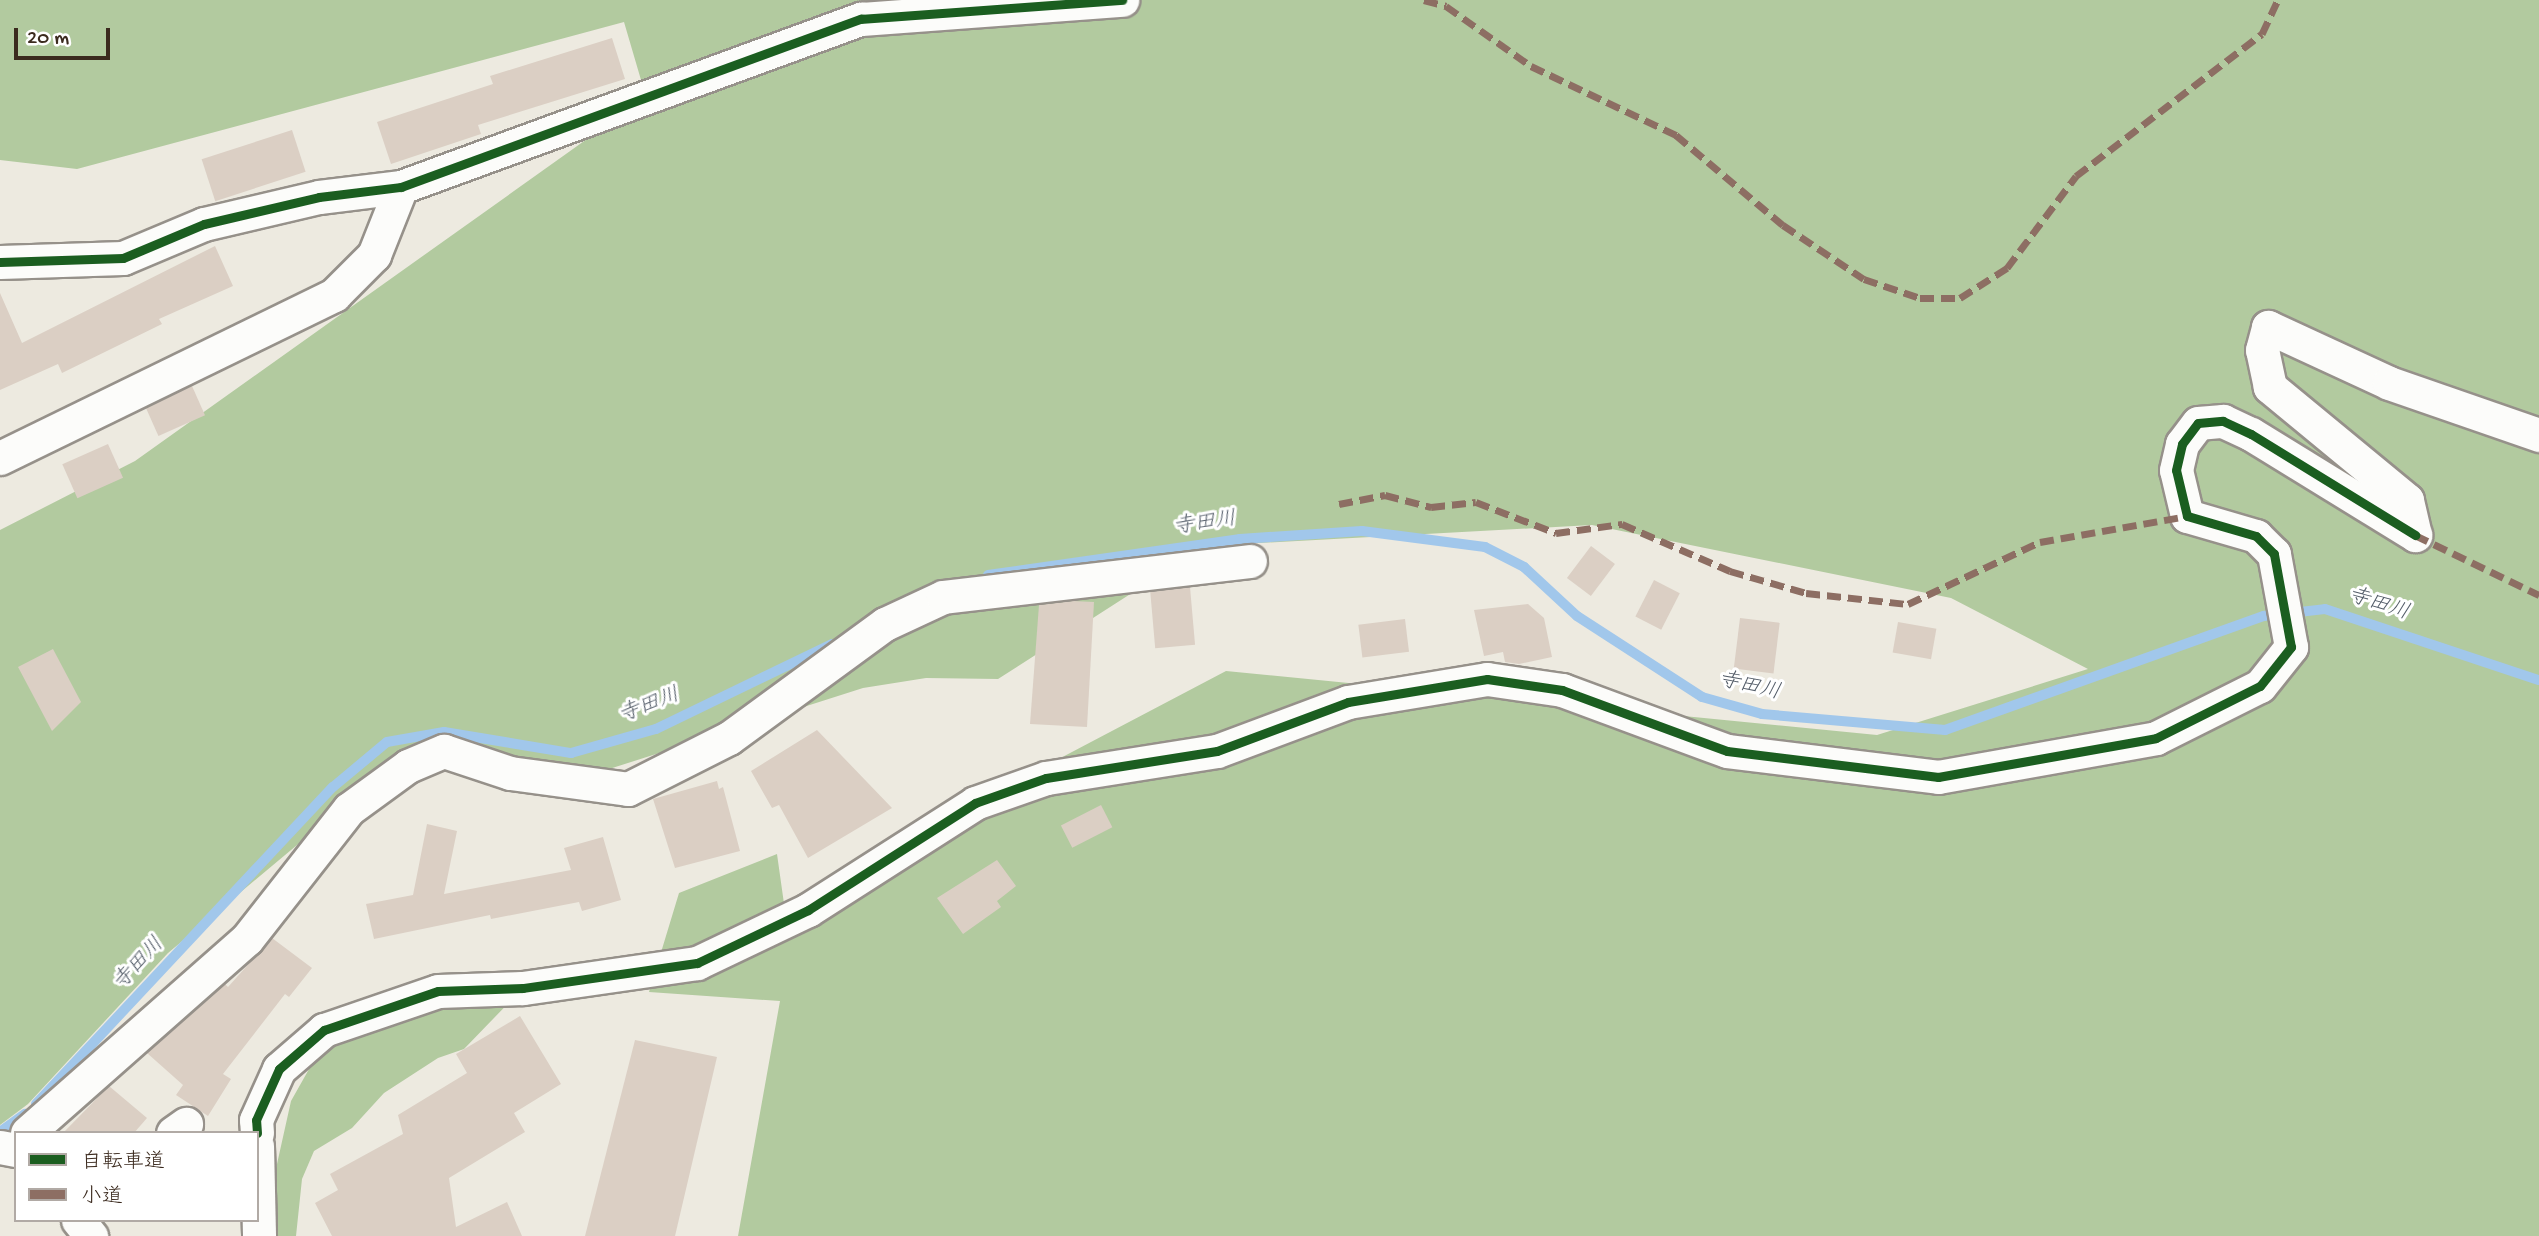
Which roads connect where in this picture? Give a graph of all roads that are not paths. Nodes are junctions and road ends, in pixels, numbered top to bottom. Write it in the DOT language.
graph roads {
  1 [pos="1122,0"];
  2 [pos="401,187"];
  3 [pos="0,262"];
  4 [pos="2539,435"];
  5 [pos="0,458"];
  6 [pos="1250,561"];
  7 [pos="28,1131"];
  8 [pos="257,1131"];
  9 [pos="80,1222"];
  10 [pos="91,1236"];
  1 -- 2 [label="street"];
  2 -- 3 [label="street"];
  2 -- 5 [label="street"];
  4 -- 8 [label="street"];
  6 -- 7 [label="street"];
  9 -- 10 [label="street"];
}
